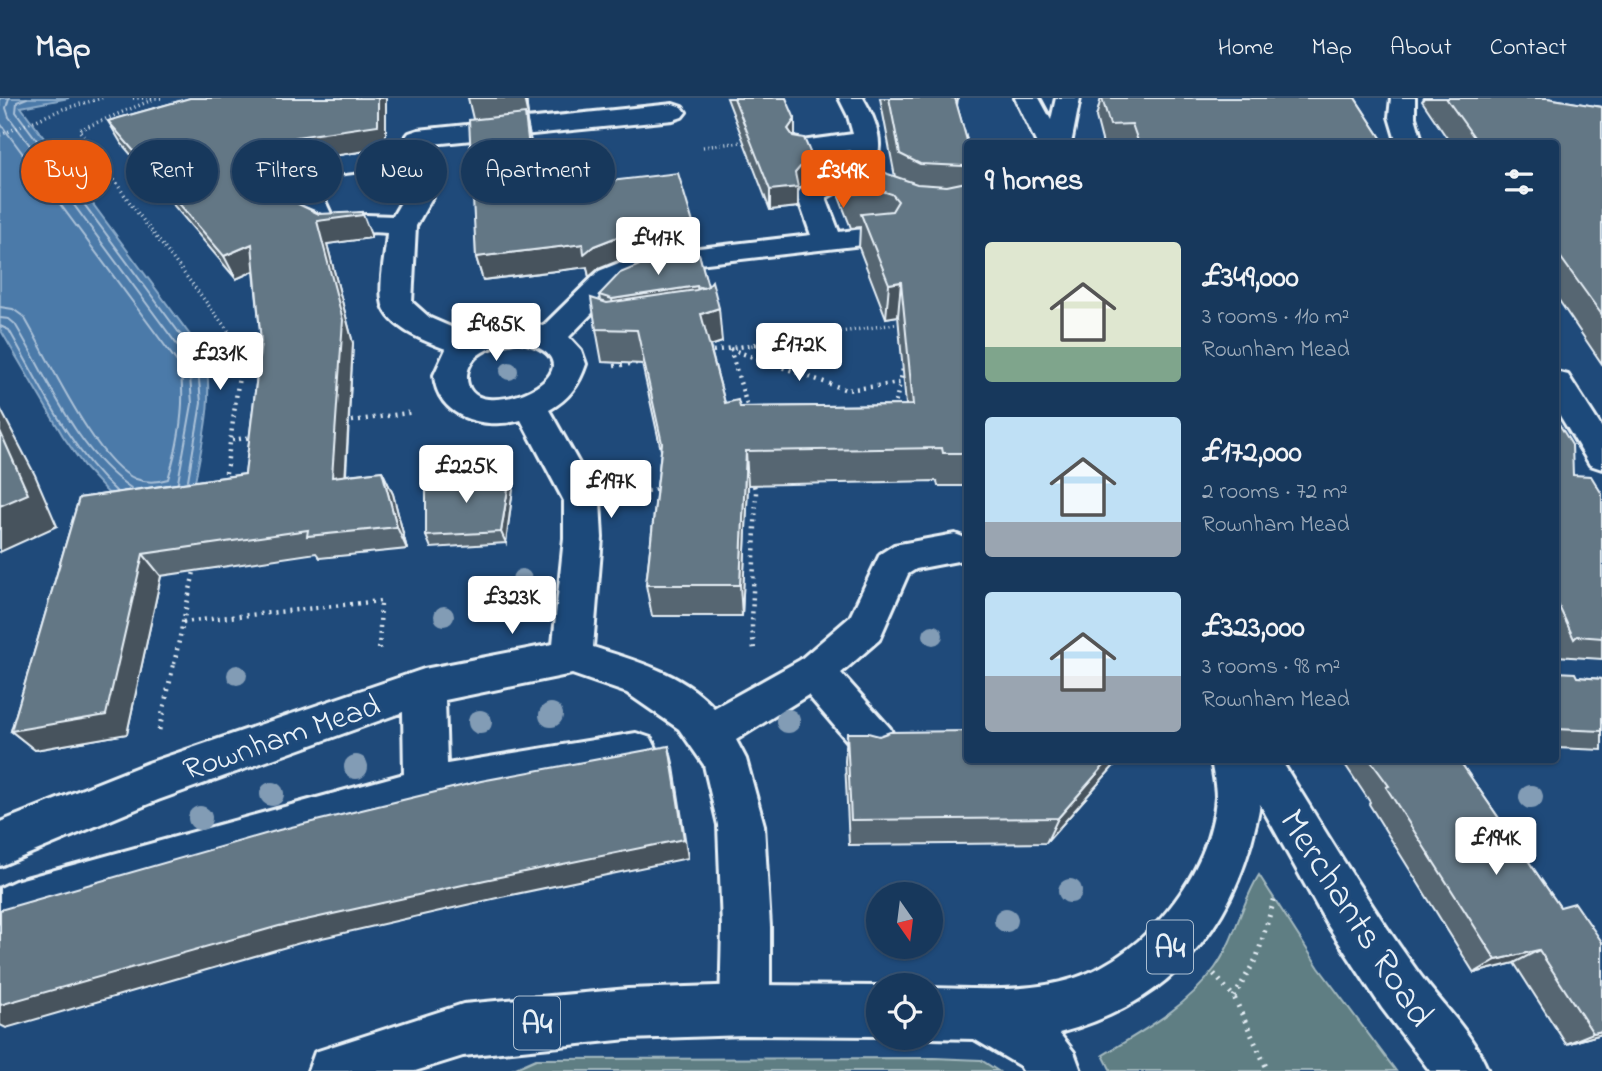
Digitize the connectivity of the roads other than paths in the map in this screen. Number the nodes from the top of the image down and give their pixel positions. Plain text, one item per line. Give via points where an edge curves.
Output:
1 (851, 98) edge
2 (1027, 98) edge
3 (1068, 98) edge
4 (1403, 98) edge
5 (673, 112) dead end
6 (867, 140) junction
7 (1049, 140) edge
8 (1059, 140) edge
9 (1409, 140) edge
10 (447, 143) edge
11 (803, 148) edge
12 (356, 160) edge
13 (415, 203) edge
14 (402, 226) junction
15 (879, 236) edge
16 (828, 242) junction
17 (550, 338) junction
18 (469, 346) junction
19 (1559, 390) edge
20 (531, 407) junction
21 (1594, 473) edge
22 (955, 549) dead end
23 (572, 657) junction
24 (796, 681) junction
25 (424, 687) junction
26 (709, 734) junction
27 (875, 742) edge
28 (636, 752) edge
29 (1233, 763) edge
30 (1260, 763) edge
31 (426, 788) junction
32 (0, 844) edge
33 (15, 905) edge
34 (745, 1010) junction
35 (866, 1012) edge
36 (943, 1013) edge
37 (981, 1014) junction
38 (463, 1030) junction
39 (334, 1071) edge
40 (430, 1071) edge
41 (1055, 1071) edge
42 (1462, 1071) edge

1 - 6 street via 865,123
2 - 7 street
3 - 8 street
4 - 9 street via 1402,117
5 - 10 street
6 - 11 street
6 - 16 street via 859,180 811,195
12 - 14 street via 299,174 318,220 336,226
13 - 14 street
14 - 18 street via 397,302 402,312 421,328
15 - 16 street
16 - 17 street via 649,261 610,277 587,316
17 - 18 street via 519,331
17 - 20 street via 563,347 570,361 568,373 560,388
18 - 20 street via 450,367 453,395 483,411
19 - 21 street
20 - 23 street via 582,501
22 - 24 street via 907,555 893,565 865,628
23 - 25 street, Rownham Mead
23 - 26 street, Rownham Mead via 641,680 694,716
24 - 26 street
24 - 27 street
25 - 31 street
25 - 32 street, Rownham Mead via 148,783
26 - 34 street, Rownham Mead via 724,759 741,825
28 - 31 street
29 - 37 street, A4 via 1238,796 1228,852 1209,895 1160,957 1119,985 1073,1005
30 - 42 street, Merchants Road via 1321,872 1400,990
31 - 33 street
34 - 35 street, A4
34 - 38 street, A4 via 628,1014
36 - 37 street, A4
37 - 41 street via 1038,1048
38 - 39 street, A4
38 - 40 street

